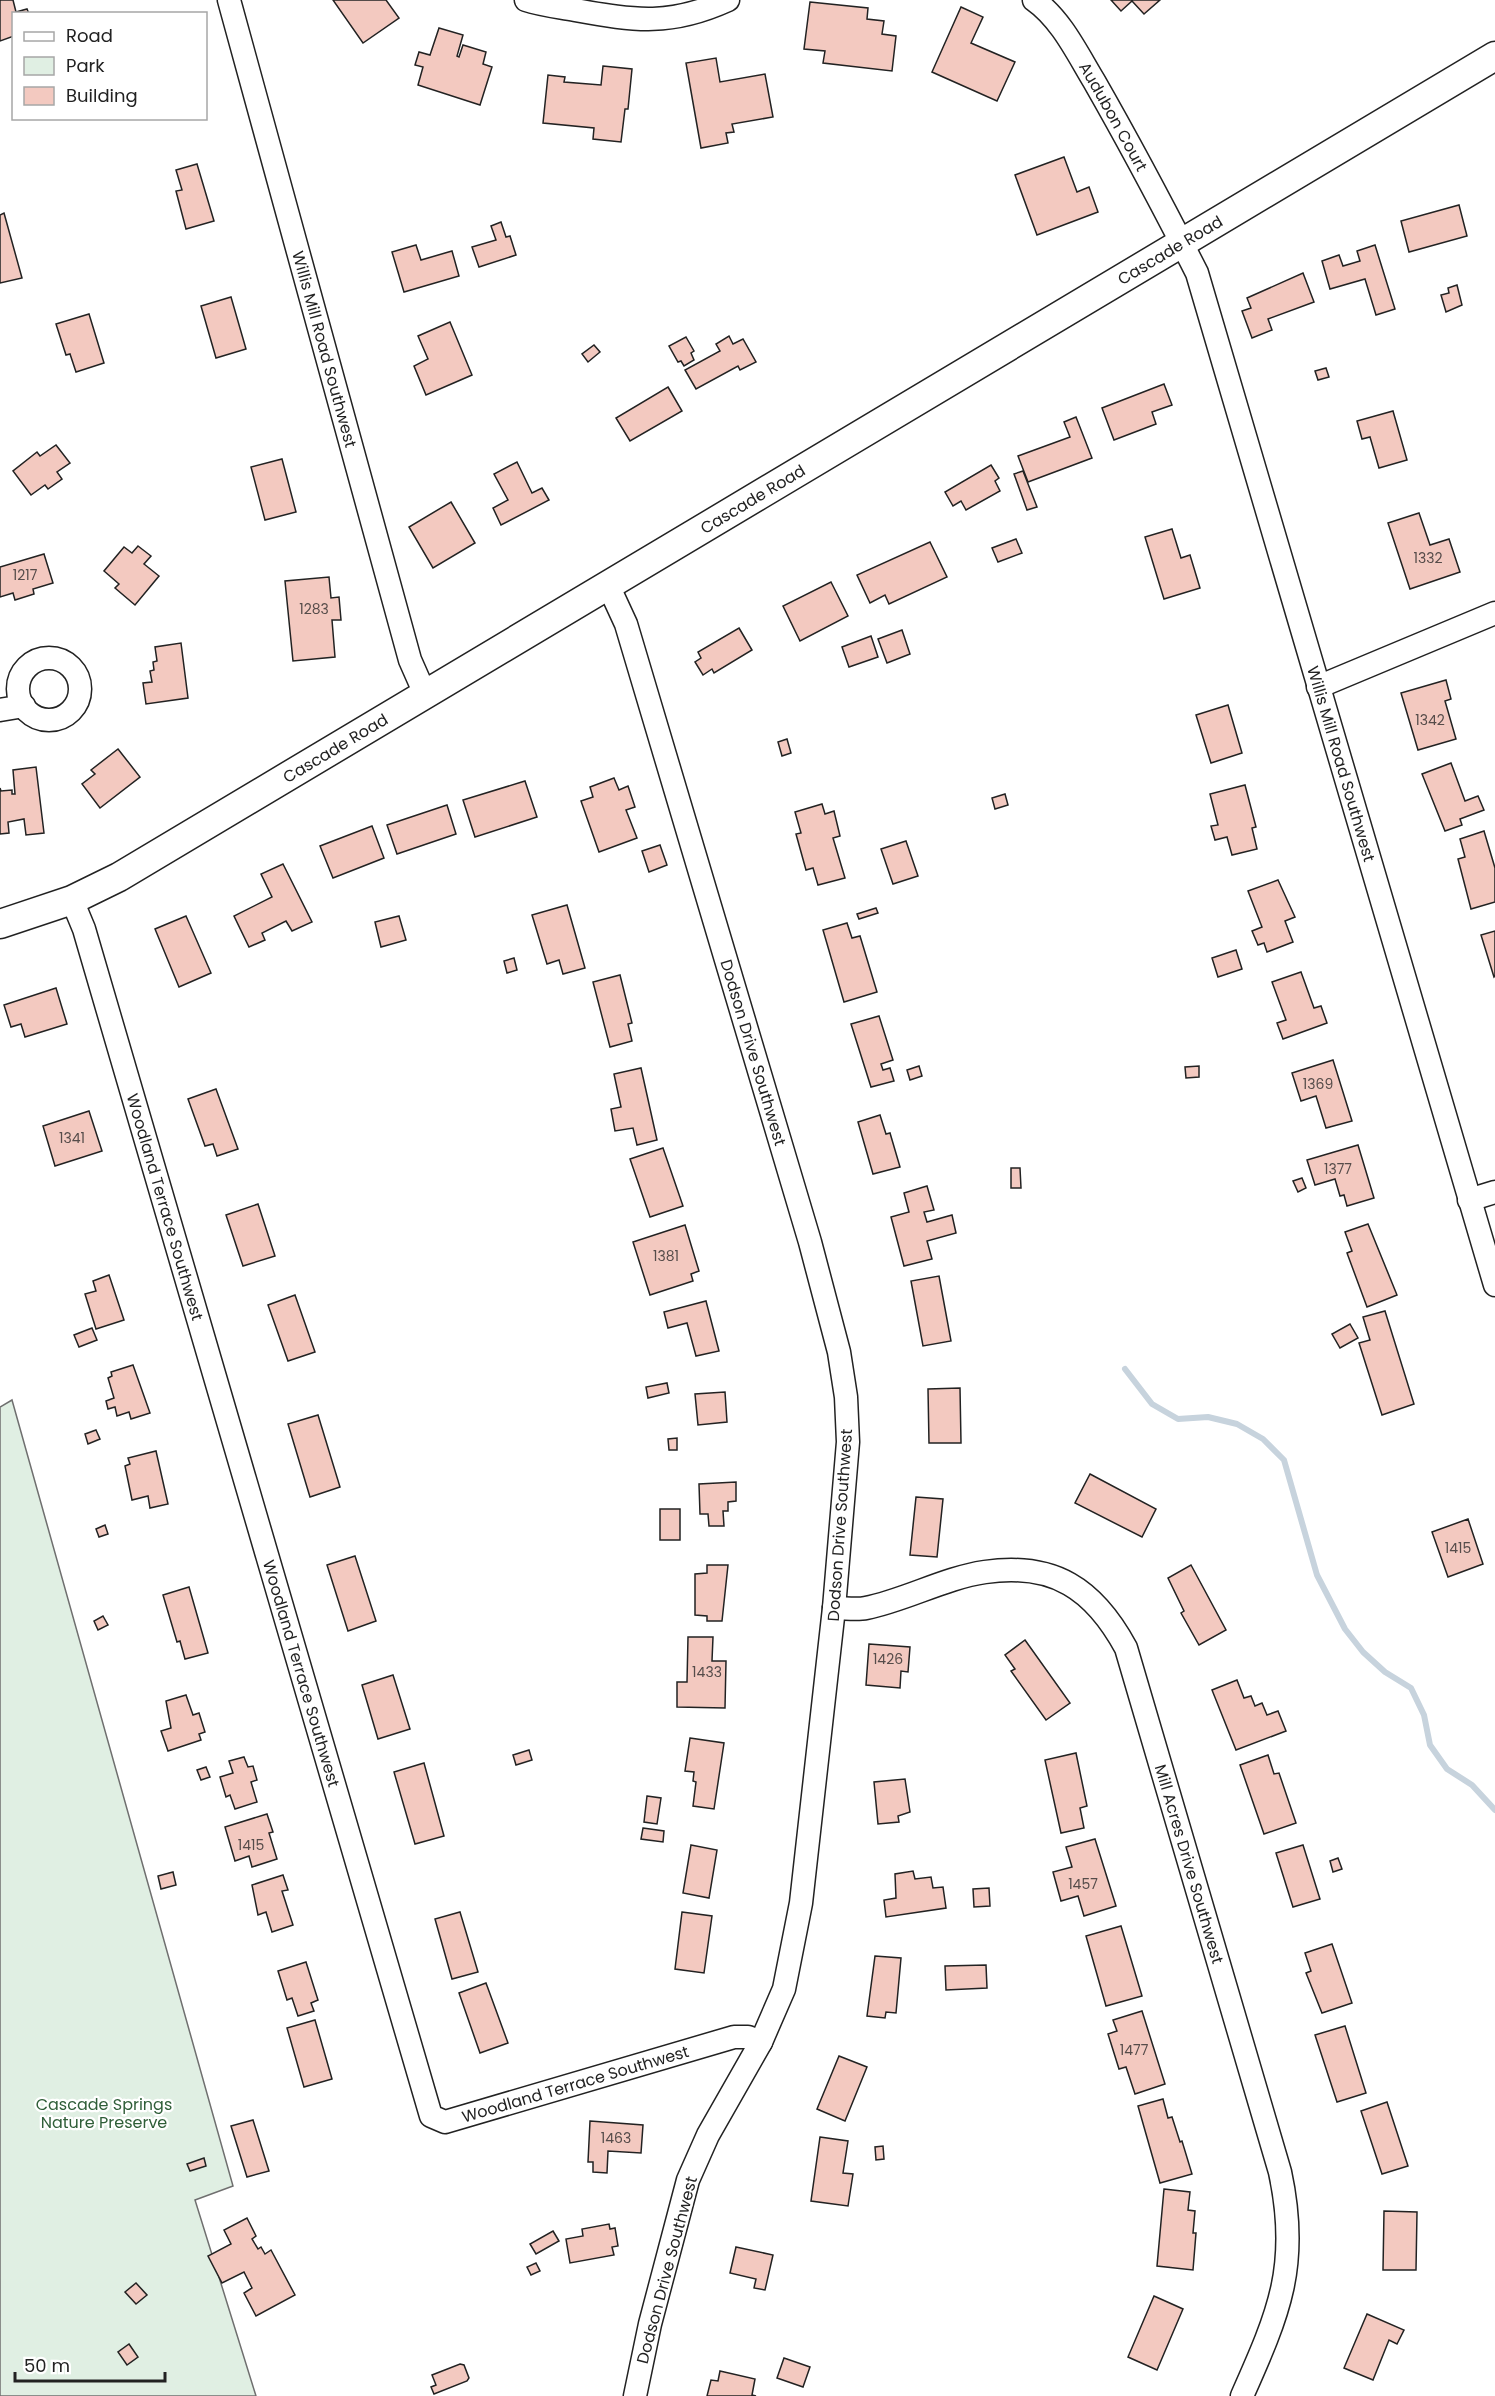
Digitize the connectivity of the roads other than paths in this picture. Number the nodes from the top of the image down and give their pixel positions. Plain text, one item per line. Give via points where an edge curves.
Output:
1 (229, 0) edge
2 (526, 0) edge
3 (728, 0) edge
4 (1034, 0) edge
5 (1495, 56) edge
6 (1182, 243) junction
7 (608, 585) junction
8 (1495, 613) edge
9 (1318, 687) junction
10 (426, 694) junction
11 (24, 706) dead end
12 (0, 710) edge
13 (72, 900) junction
14 (0, 924) edge
15 (1495, 1192) edge
16 (1469, 1200) junction
17 (1495, 1285) edge
18 (834, 1608) junction
19 (761, 2042) junction
20 (635, 2396) edge
21 (1242, 2396) edge

1 - 10 street, Willis Mill Road Southwest via 410,660
2 - 3 street via 636,20 699,13
4 - 6 street, Audubon Court via 1045,8 1071,43
5 - 6 main road, Cascade Road
6 - 7 main road, Cascade Road
6 - 9 street, Willis Mill Road Southwest via 1197,273
7 - 10 main road, Cascade Road
7 - 18 street, Dodson Drive Southwest via 626,624 810,1242 839,1352 848,1442
8 - 9 street
9 - 16 street, Willis Mill Road Southwest
10 - 13 main road, Cascade Road via 119,877
11 - 12 street
13 - 14 main road, Cascade Road
13 - 19 street, Woodland Terrace Southwest via 84,929 431,2116 445,2122 734,2037
15 - 16 street
16 - 17 street, Willis Mill Road Southwest
18 - 19 street, Dodson Drive Southwest via 801,1903 784,1989
18 - 21 street, Mill Acres Drive Southwest via 864,1609 984,1572 1030,1570 1060,1579 1089,1596 1110,1618 1126,1648 1281,2172 1288,2207 1289,2253 1282,2298
19 - 20 street, Dodson Drive Southwest via 708,2135 688,2180

